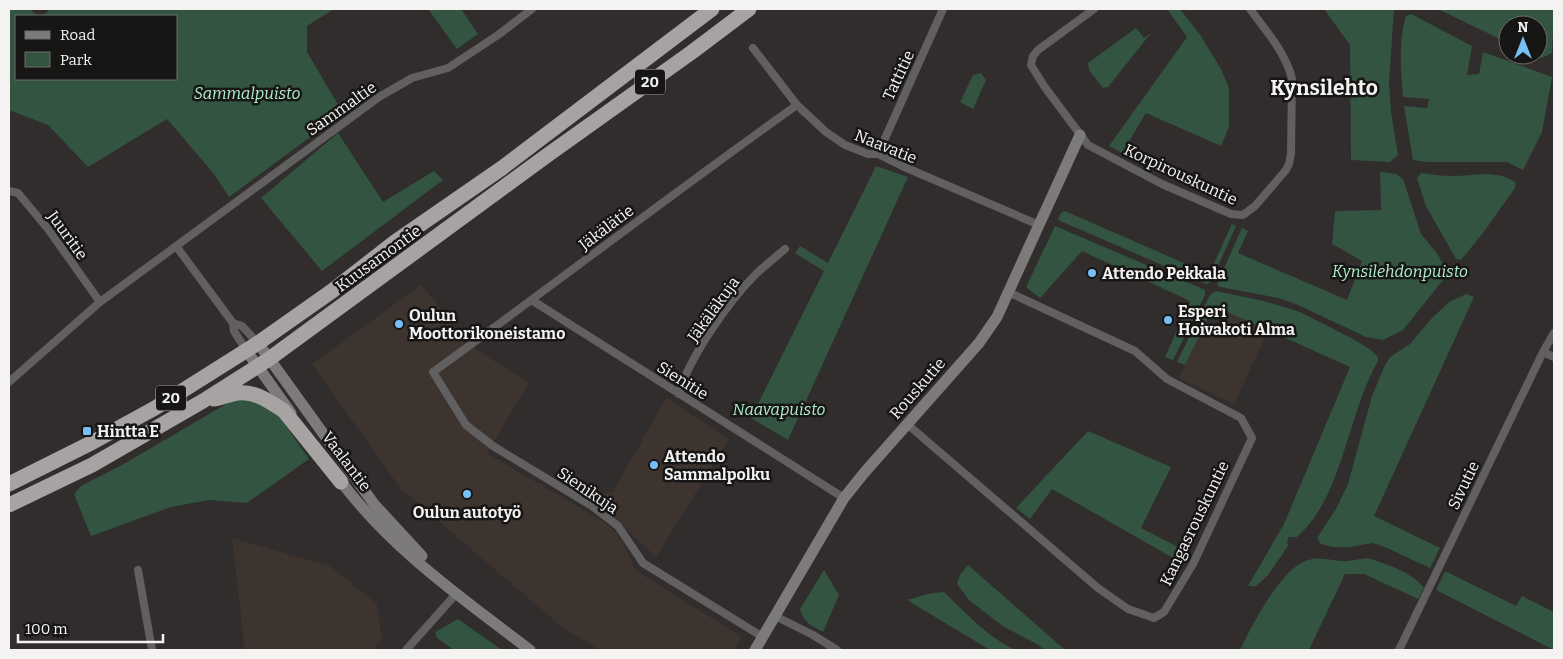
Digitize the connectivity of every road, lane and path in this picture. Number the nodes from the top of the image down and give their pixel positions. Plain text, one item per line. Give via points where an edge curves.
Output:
1 (532, 9) edge
2 (712, 9) edge
3 (748, 9) edge
4 (943, 9) edge
5 (1094, 9) edge
6 (1250, 9) edge
7 (753, 48) dead end
8 (797, 105) junction
9 (1080, 135) junction
10 (878, 154) junction
11 (9, 191) edge
12 (1039, 225) junction
13 (176, 246) junction
14 (784, 249) dead end
15 (1008, 292) junction
16 (532, 300) junction
17 (100, 302) junction
18 (233, 323) junction
19 (1554, 333) edge
20 (252, 347) junction
21 (1543, 352) junction
22 (1554, 357) edge
23 (263, 363) junction
24 (433, 372) joint
25 (9, 382) edge
26 (679, 394) junction
27 (203, 401) junction
28 (907, 424) junction
29 (341, 482) junction
30 (9, 484) edge
31 (844, 498) junction
32 (9, 505) edge
33 (138, 570) dead end
34 (437, 578) junction
35 (456, 594) junction
36 (775, 616) junction
37 (763, 637) junction
38 (152, 650) edge
39 (406, 650) edge
40 (530, 650) edge
41 (755, 650) edge
42 (836, 650) edge
43 (1399, 650) edge

1 - 13 street, Sammaltie via 448,68 412,78 379,97
2 - 20 highway, Kuusamontie / 20 via 502,168
3 - 23 highway, Kuusamontie / 20
4 - 10 street, Tattitie
5 - 9 street, Korpirouskuntie via 1038,50 1031,65
6 - 9 street, Korpirouskuntie via 1290,69 1291,154 1286,170 1243,215 1231,214 1162,184 1088,145
7 - 8 street, Naavatie
8 - 10 street, Naavatie via 845,145 868,154
8 - 16 street, Jäkälätie
9 - 12 street, Rouskutie
10 - 12 street, Naavatie
11 - 17 street, Juuritie via 18,193 48,229
12 - 15 street, Rouskutie
13 - 17 street, Sammaltie
13 - 18 street
14 - 26 street, Jäkäläkuja via 730,304 702,344
15 - 28 street, Rouskutie via 997,317 979,342
15 - 28 street, Kangasrouskuntie via 1135,352 1167,379 1242,418 1252,438 1193,564 1164,612 1154,618 1128,609 1098,588
16 - 24 street, Jäkälätie
16 - 26 street, Sienitie
17 - 25 street, Sammaltie
18 - 20 street via 234,331
18 - 20 street via 242,326
19 - 21 street, Sivutie
20 - 23 street, Vaalantie
20 - 30 highway, Kuusamontie / 20 via 155,408
21 - 22 street
21 - 43 street, Sivutie
23 - 27 highway, Kuusamontie / 20
23 - 29 street, Vaalantie
23 - 34 street, Vaalantie
24 - 37 street, Sienikuja via 466,425 493,446 592,506 618,526 643,563
26 - 31 street, Sienitie
27 - 29 highway via 234,393 260,396 284,411
27 - 32 highway, Kuusamontie / 20 via 92,465
28 - 31 street, Rouskutie
29 - 34 street, Vaalantie via 370,517
31 - 36 street, Rouskutie
33 - 38 street
34 - 35 street, Vaalantie
35 - 39 street
35 - 40 street, Vaalantie
36 - 37 street, Rouskutie
36 - 42 street
37 - 41 street, Rouskutie

